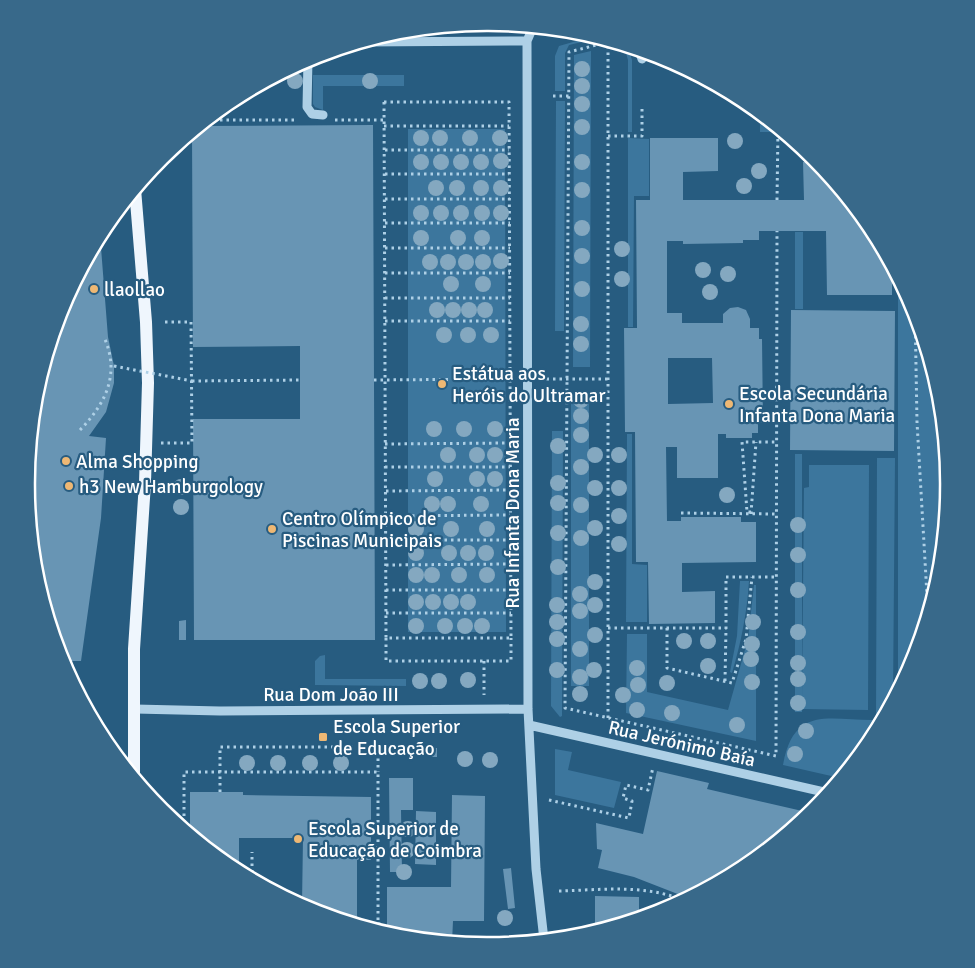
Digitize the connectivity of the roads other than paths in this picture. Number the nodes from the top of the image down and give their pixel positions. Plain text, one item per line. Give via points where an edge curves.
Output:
1 (530, 33) edge
2 (527, 41) junction
3 (391, 42) edge
4 (308, 69) edge
5 (322, 115) dead end
6 (136, 199) edge
7 (135, 709) junction
8 (528, 709) junction
9 (529, 725) junction
10 (134, 767) edge
11 (820, 791) edge
12 (543, 933) edge

1 - 2 street, Rua Infanta Dona Maria
2 - 3 street
2 - 8 street, Rua Infanta Dona Maria
4 - 5 street via 307,107 312,114
6 - 7 main road via 146,322 146,443 134,649
7 - 8 street, Rua Dom João III
7 - 10 main road
8 - 9 street, Rua Infanta Dona Maria
9 - 11 street, Rua Jerónimo Baía
9 - 12 street, Rua Infanta Dona Maria via 536,870

